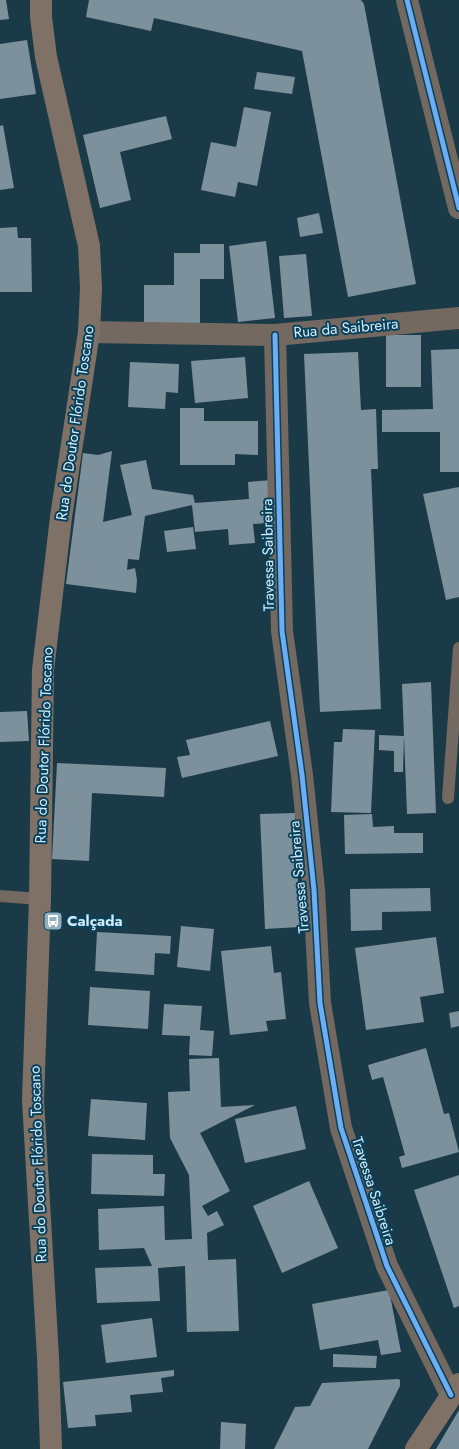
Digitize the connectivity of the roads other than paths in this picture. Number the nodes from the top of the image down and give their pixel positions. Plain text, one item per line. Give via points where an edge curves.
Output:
1 (41, 0) edge
2 (407, 0) edge
3 (459, 208) edge
4 (459, 318) edge
5 (89, 332) junction
6 (275, 335) junction
7 (459, 648) edge
8 (448, 798) dead end
9 (0, 896) edge
10 (40, 899) junction
11 (455, 1390) edge
12 (52, 1449) edge
13 (416, 1449) edge

1 - 5 main road, Rua do Doutor Flórido Toscano via 46,56 89,246
2 - 3 street
4 - 6 street, Rua da Saibreira
5 - 6 street, Rua da Saibreira
5 - 10 main road, Rua do Doutor Flórido Toscano via 43,670
6 - 11 street, Travessa Saibreira via 282,631 302,775 313,882 320,1003 341,1128 387,1266
7 - 8 lane
9 - 10 lane
10 - 12 main road, Rua do Doutor Flórido Toscano via 32,1100
11 - 13 main road

